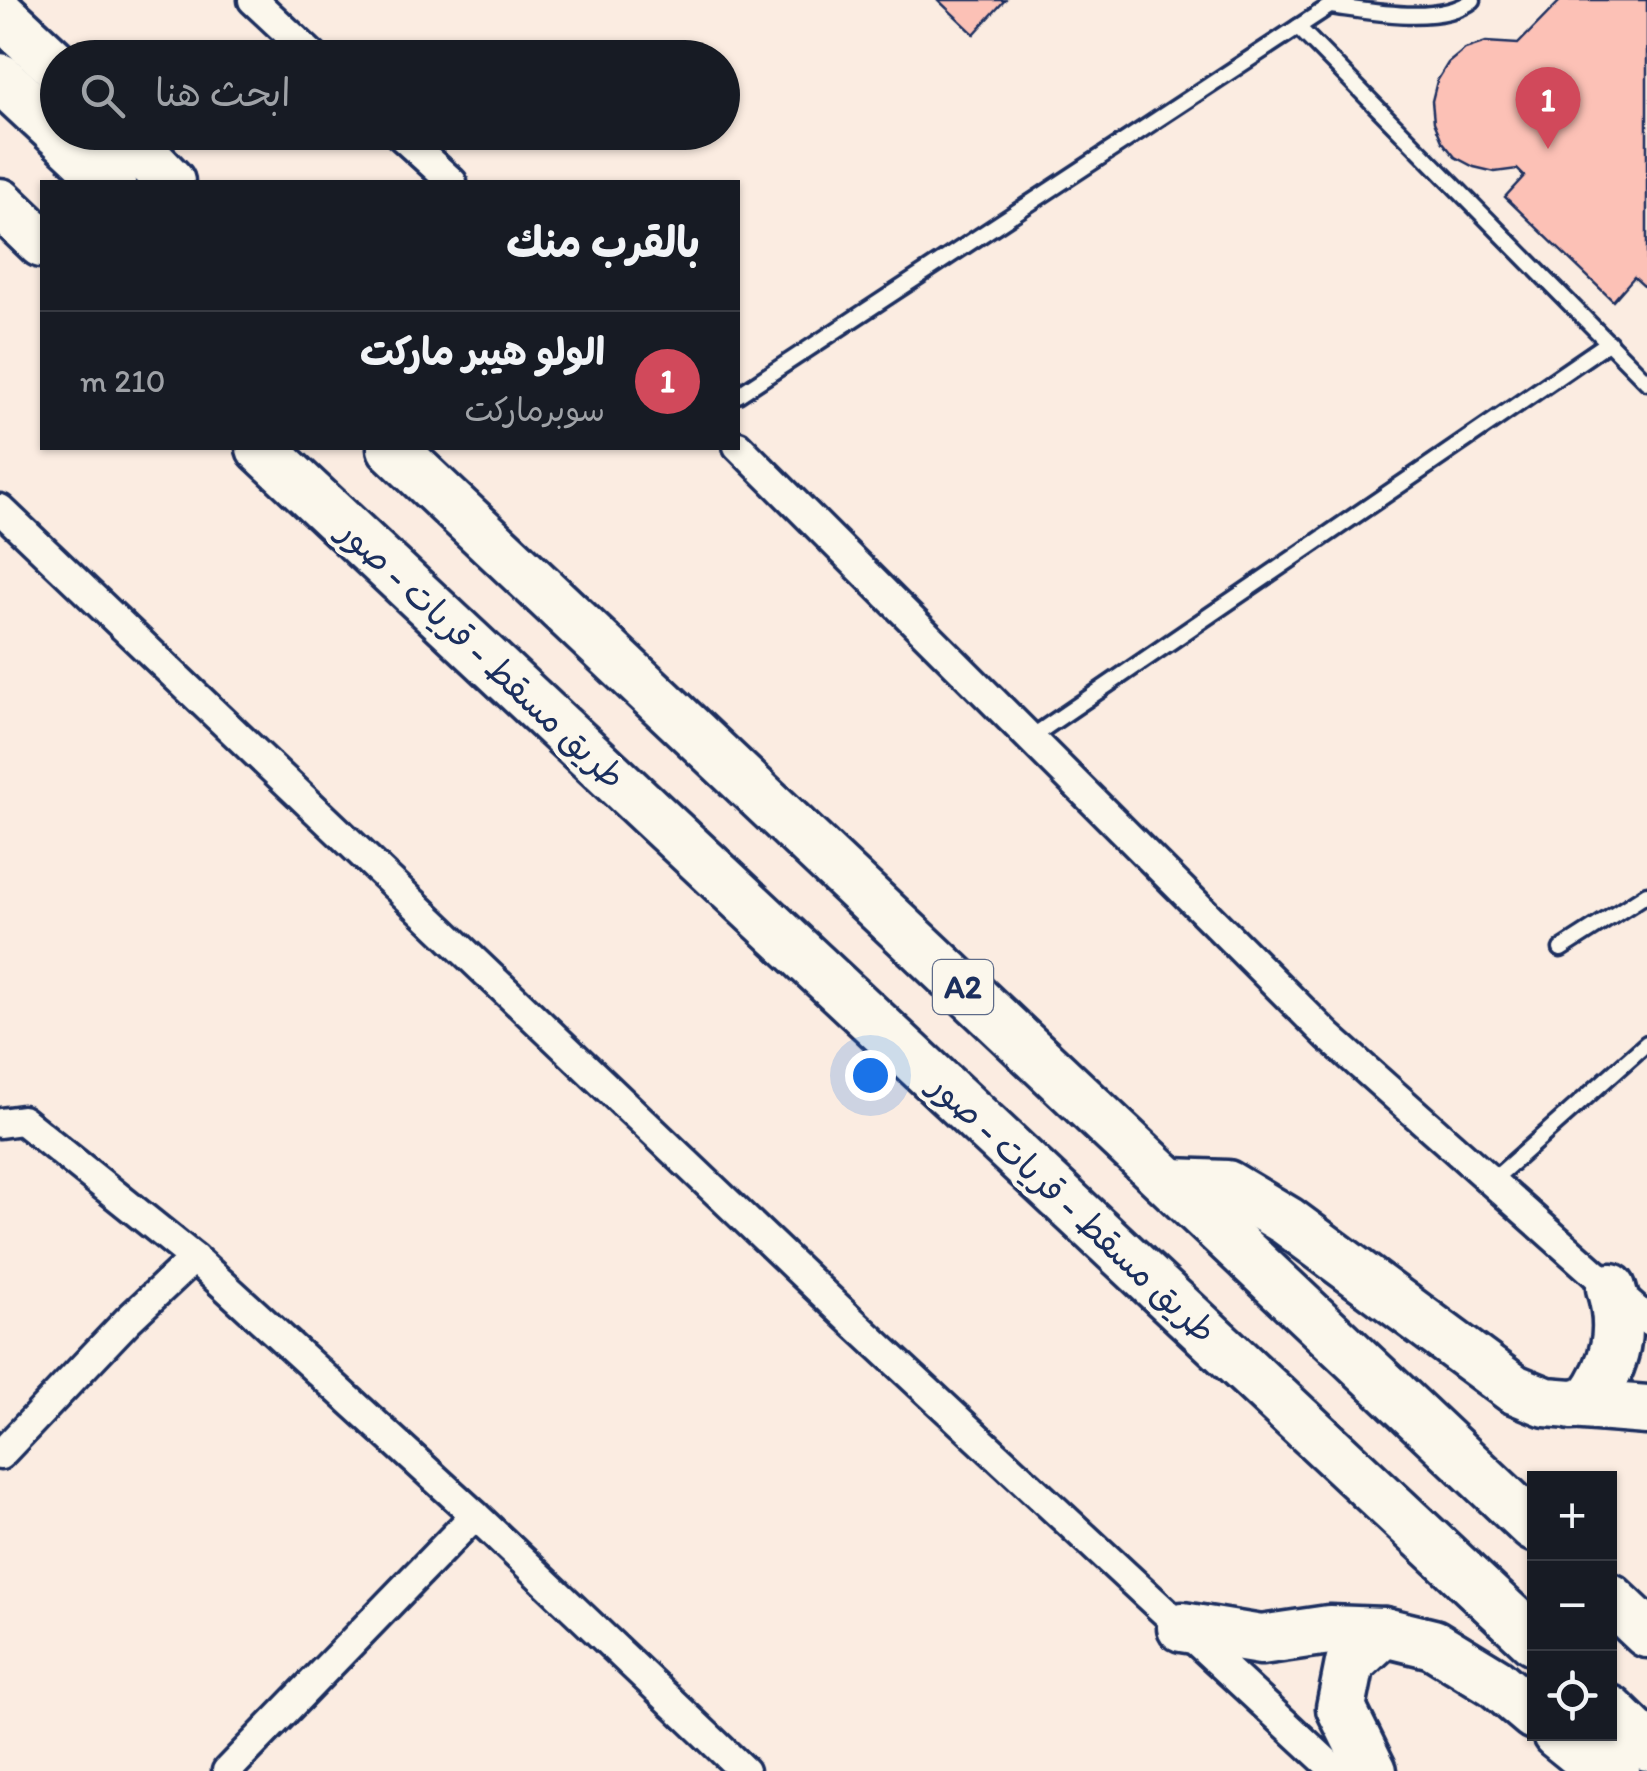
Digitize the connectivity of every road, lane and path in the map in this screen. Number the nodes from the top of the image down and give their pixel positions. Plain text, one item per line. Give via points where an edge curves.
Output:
1 (253, 0) edge
2 (1472, 0) edge
3 (1334, 3) edge
4 (0, 13) edge
5 (1298, 27) junction
6 (296, 40) edge
7 (40, 50) edge
8 (0, 78) edge
9 (40, 115) edge
10 (77, 150) edge
11 (139, 150) edge
12 (417, 150) edge
13 (109, 180) edge
14 (168, 180) edge
15 (450, 180) edge
16 (0, 203) edge
17 (40, 241) edge
18 (1609, 342) junction
19 (1647, 382) edge
20 (740, 394) edge
21 (740, 448) edge
22 (263, 450) edge
23 (394, 450) edge
24 (0, 509) edge
25 (1030, 738) junction
26 (1647, 894) edge
27 (1561, 949) dead end
28 (1647, 1043) edge
29 (0, 1123) edge
30 (1492, 1180) junction
31 (1171, 1183) junction
32 (194, 1258) junction
33 (1611, 1288) junction
34 (1647, 1320) edge
35 (1572, 1405) junction
36 (1647, 1410) edge
37 (0, 1455) edge
38 (475, 1515) junction
39 (1527, 1520) edge
40 (1617, 1605) edge
41 (1182, 1627) junction
42 (1384, 1632) junction
43 (1527, 1633) edge
44 (1647, 1633) edge
45 (1527, 1709) edge
46 (1617, 1717) edge
47 (1565, 1741) edge
48 (1647, 1746) edge
49 (227, 1771) edge
50 (743, 1771) edge
51 (1336, 1771) edge
52 (1372, 1771) edge
53 (1615, 1771) edge

1 - 6 street
2 - 3 lane via 1410,16
3 - 5 lane
4 - 7 highway
5 - 18 lane
5 - 20 lane
8 - 9 highway
10 - 13 highway
11 - 14 highway
12 - 15 street
16 - 17 highway
18 - 19 lane
18 - 25 lane
21 - 25 street
22 - 43 highway, طريق مسقط - قريات - صور / A2
23 - 31 highway, A2
24 - 41 street
25 - 30 street via 1328,1036
26 - 27 lane
28 - 30 lane
29 - 32 street via 22,1120
30 - 33 street
31 - 35 highway via 1227,1185 1287,1221 1514,1389
31 - 39 highway, A2
32 - 37 street
32 - 38 street
33 - 34 street
33 - 35 highway via 1619,1324 1613,1361 1591,1399
35 - 36 highway
38 - 49 street
38 - 50 street
40 - 44 highway
41 - 42 highway via 1261,1640 1330,1630
41 - 51 street
42 - 45 highway via 1433,1644
42 - 52 highway via 1350,1664 1341,1708
46 - 48 highway
47 - 53 highway

